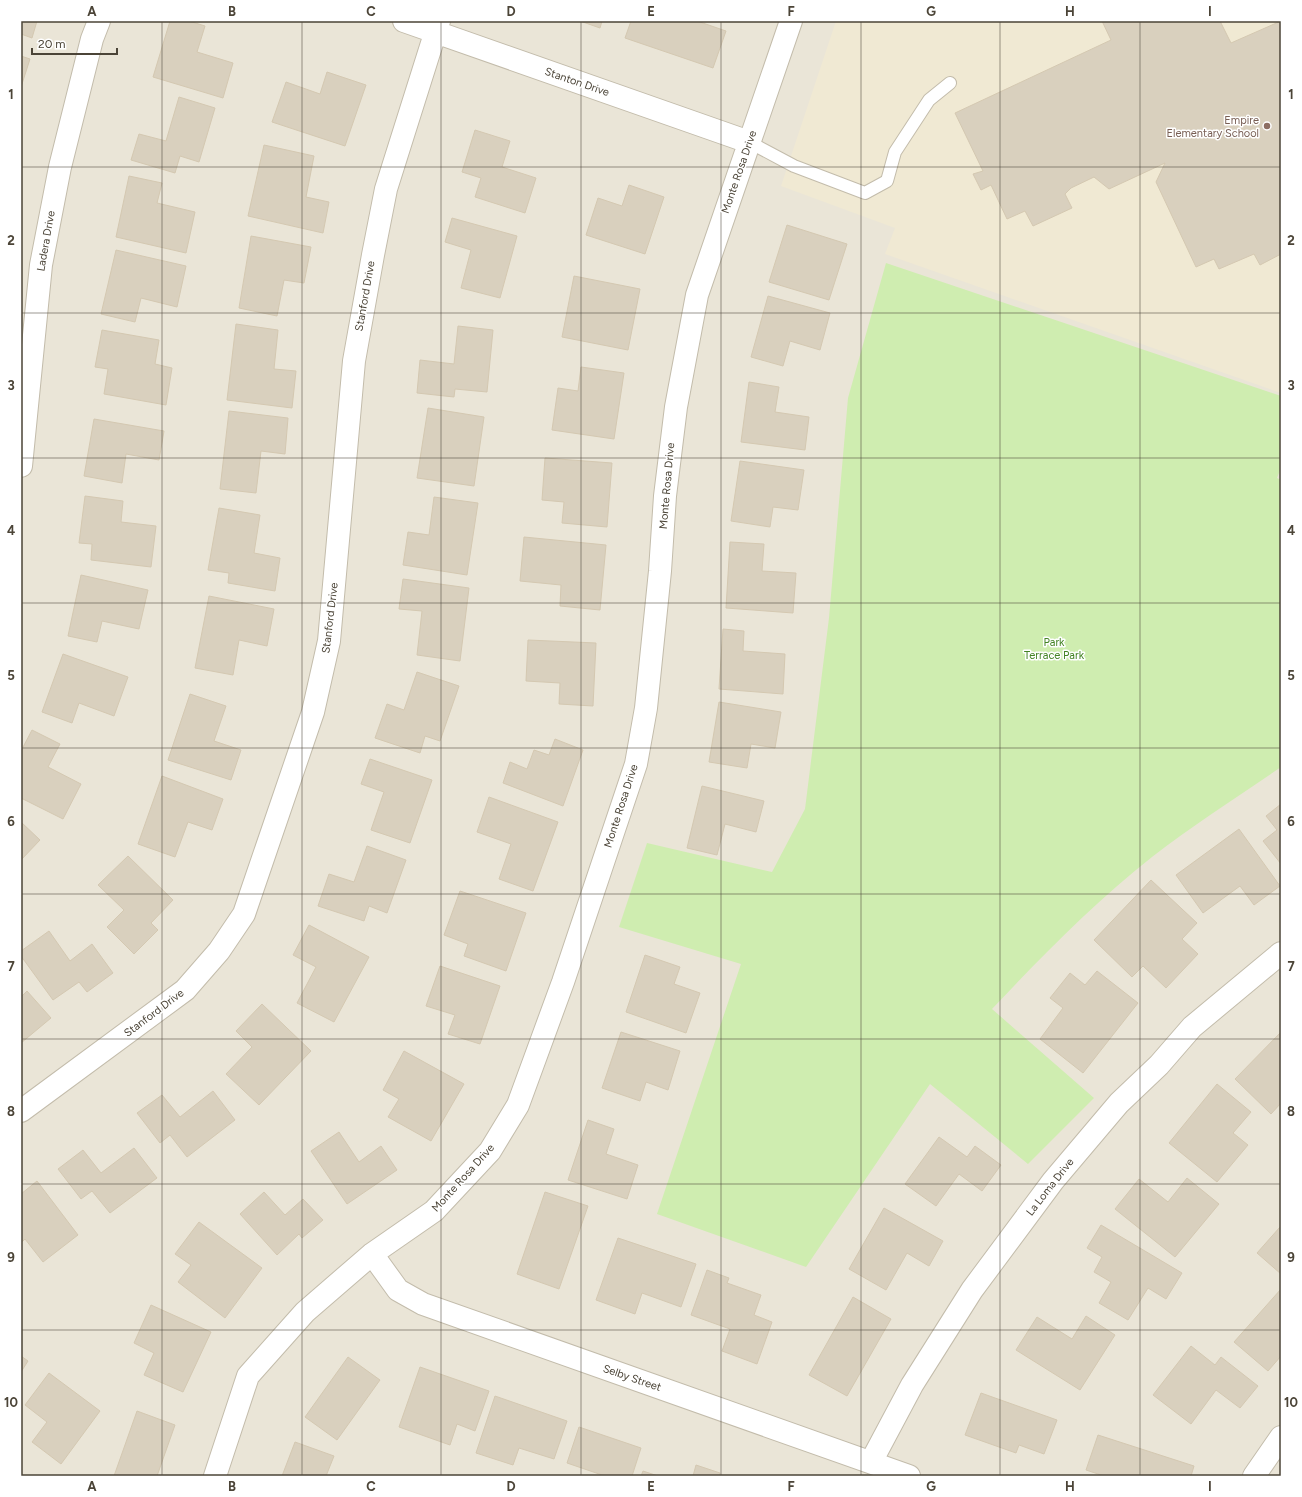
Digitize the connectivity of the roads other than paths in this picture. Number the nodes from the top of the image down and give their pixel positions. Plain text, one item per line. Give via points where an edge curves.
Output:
1 (99, 21) edge
2 (404, 21) edge
3 (791, 21) edge
4 (437, 26) edge
5 (950, 83) dead end
6 (749, 142) junction
7 (21, 466) edge
8 (1281, 953) edge
9 (21, 1111) edge
10 (372, 1254) junction
11 (1281, 1437) edge
12 (871, 1462) junction
13 (215, 1476) edge
14 (909, 1476) edge
15 (1254, 1476) edge

1 - 7 street, Ladera Drive via 92,39 60,167 42,265
2 - 4 street, Stanton Drive
3 - 6 street, Monte Rosa Drive
4 - 6 street, Stanton Drive
4 - 9 street, Stanford Drive via 386,189 355,353 327,648 313,712 244,914 219,951 185,990
5 - 6 lane via 929,100 896,152 887,181 865,193 794,166
6 - 10 street, Monte Rosa Drive via 697,295 676,407 665,496 647,701 636,764 563,982 518,1105 490,1151 434,1211
8 - 12 street, La Loma Drive via 1192,1027 1159,1065 1119,1103 1053,1181 972,1290 912,1385
10 - 12 street, Selby Street via 398,1290 423,1304
10 - 13 street, Monte Rosa Drive via 305,1312 248,1376
11 - 15 street
12 - 14 street, Selby Street

